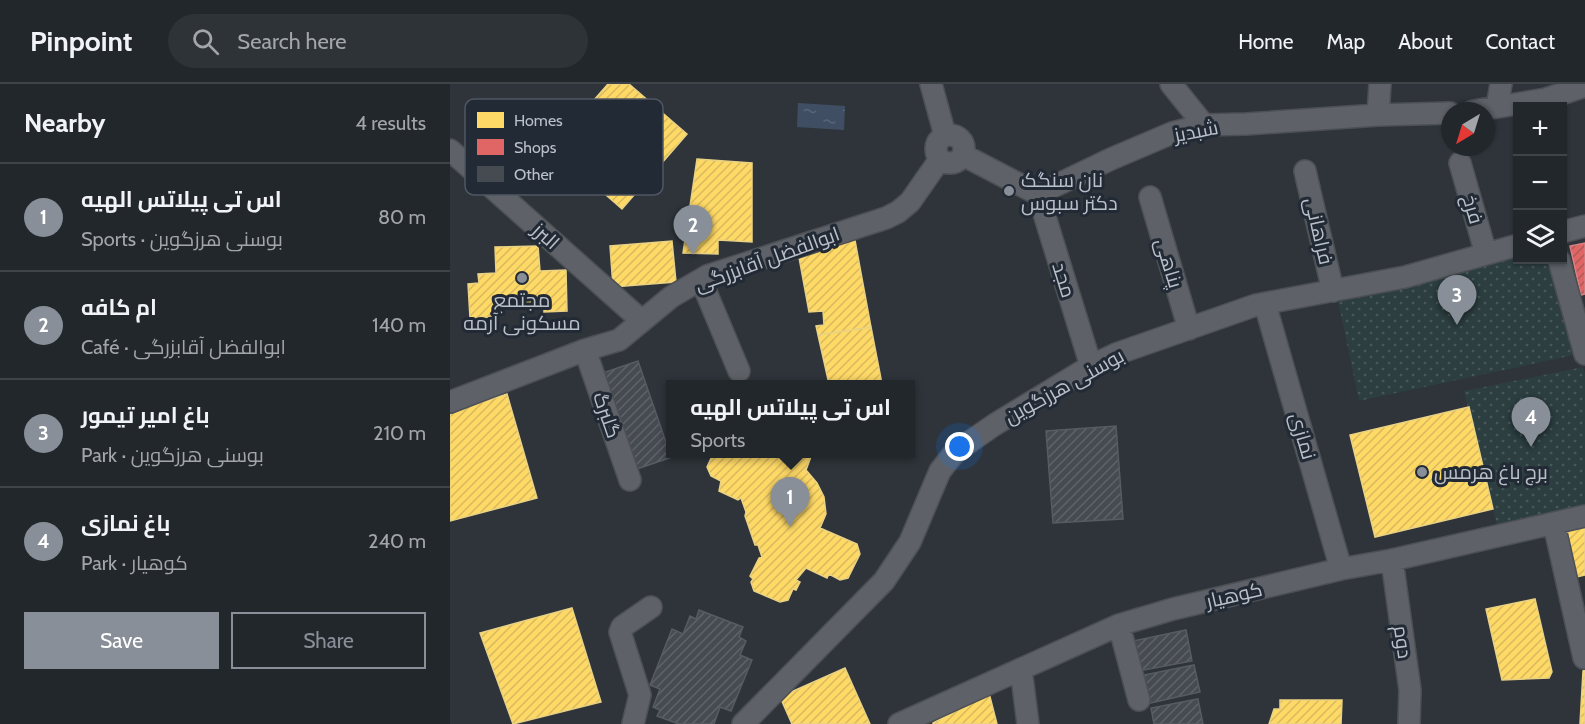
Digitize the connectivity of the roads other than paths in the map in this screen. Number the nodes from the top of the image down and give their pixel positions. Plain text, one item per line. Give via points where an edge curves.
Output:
1 (931, 84) edge
2 (1171, 84) edge
3 (1380, 84) edge
4 (1501, 84) edge
5 (1585, 86) edge
6 (1497, 107) joint
7 (1441, 113) edge
8 (1378, 115) junction
9 (1204, 125) junction
10 (945, 135) junction
11 (450, 150) edge
12 (963, 155) junction
13 (940, 159) junction
14 (465, 163) edge
15 (1461, 163) dead end
16 (1305, 171) dead end
17 (1038, 194) junction
18 (501, 195) edge
19 (1150, 197) dead end
20 (1585, 226) edge
21 (1567, 231) edge
22 (1513, 246) edge
23 (1486, 254) junction
24 (1560, 264) edge
25 (701, 280) junction
26 (1333, 291) junction
27 (1264, 304) junction
28 (642, 321) junction
29 (1189, 328) junction
30 (585, 350) junction
31 (1585, 354) edge
32 (1091, 366) junction
33 (739, 371) dead end
34 (450, 402) edge
35 (630, 480) dead end
36 (1585, 516) edge
37 (1554, 524) junction
38 (1392, 560) junction
39 (1341, 569) junction
40 (651, 607) dead end
41 (1119, 625) junction
42 (1584, 658) edge
43 (1021, 669) junction
44 (1139, 700) dead end
45 (633, 724) edge
46 (743, 724) edge
47 (899, 724) edge
48 (1028, 724) edge
49 (1409, 724) edge

1 - 10 street
2 - 9 street
3 - 8 street
4 - 6 street
5 - 6 street via 1546,99
7 - 8 street, شبدیز
8 - 9 street, شبدیز
9 - 17 street, شبدیز via 1172,133
10 - 12 street via 960,139
10 - 13 street via 936,143
11 - 14 street, البرز
12 - 13 street via 950,163
12 - 17 street
13 - 25 street, ابوالفضل آقابزرگی via 910,202 898,212
15 - 23 street, فرخ
16 - 26 street, فراهانی
17 - 32 street, مجد
18 - 28 street, البرز
19 - 29 street, پناهی
20 - 21 street
22 - 23 street, بوسنی هرزگوین
23 - 26 street, بوسنی هرزگوین via 1405,277
24 - 31 street
25 - 28 street, ابوالفضل آقابزرگی via 671,297
25 - 33 street
26 - 27 street, بوسنی هرزگوین
27 - 29 street, بوسنی هرزگوین
27 - 39 street, نمازی
28 - 30 street, ابوالفضل آقابزرگی via 619,340
29 - 32 street, بوسنی هرزگوین
30 - 34 street, ابوالفضل آقابزرگی
30 - 35 street, گلبرگ
32 - 46 street, بوسنی هرزگوین via 955,452 940,471 910,542 884,581
36 - 37 street, کوهیار
37 - 38 street, کوهیار
37 - 42 street
38 - 39 street, کوهیار
38 - 49 street, دوم via 1410,690
39 - 41 street, کوهیار
40 - 45 street via 620,632 640,695
41 - 43 street, کوهیار
41 - 44 street
43 - 47 street, کوهیار
43 - 48 street

